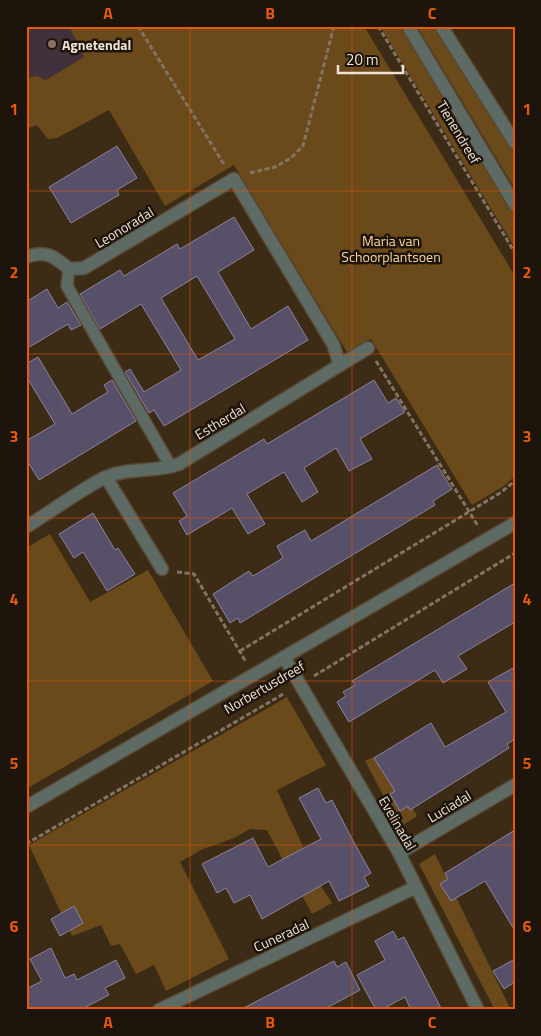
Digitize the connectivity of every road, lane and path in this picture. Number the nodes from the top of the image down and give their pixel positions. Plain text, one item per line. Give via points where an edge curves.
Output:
1 (138, 26) edge
2 (334, 26) edge
3 (378, 26) edge
4 (408, 26) edge
5 (441, 26) edge
6 (515, 143) edge
7 (234, 180) junction
8 (515, 205) edge
9 (515, 253) edge
10 (26, 257) edge
11 (69, 269) junction
12 (368, 348) joint
13 (340, 365) junction
14 (171, 467) junction
15 (106, 477) junction
16 (515, 481) edge
17 (469, 511) junction
18 (515, 523) edge
19 (26, 527) edge
20 (487, 539) junction
21 (515, 553) edge
22 (162, 569) joint
23 (240, 651) junction
24 (284, 657) junction
25 (254, 675) junction
26 (300, 684) junction
27 (515, 785) edge
28 (26, 806) edge
29 (26, 844) edge
30 (398, 853) junction
31 (416, 887) junction
32 (159, 1010) edge
33 (478, 1010) edge

1 - 7 path
2 - 7 path via 303,146 276,166 256,170
3 - 9 path, Tienendreef
4 - 8 street, Tienendreef
5 - 6 street
7 - 11 street, Leonoradal via 84,268
7 - 13 street via 333,344
10 - 11 street via 53,255
11 - 14 lane via 67,286
12 - 13 street, Estherdal
12 - 17 path
13 - 14 street, Estherdal
14 - 15 street, Estherdal
15 - 19 street, Estherdal
15 - 22 street
16 - 17 path
17 - 20 path
17 - 23 path
18 - 20 street, Norbertusdreef
20 - 24 street, Norbertusdreef
21 - 26 path, Norbertusdreef
22 - 23 path via 194,574
23 - 25 path
24 - 25 street, Norbertusdreef
24 - 26 street, Evelinadal
25 - 28 street, Norbertusdreef
26 - 29 path, Norbertusdreef
26 - 30 street, Evelinadal
27 - 30 street, Luciadal
30 - 31 street, Evelinadal
31 - 32 street, Cuneradal
31 - 33 street, Evelinadal

